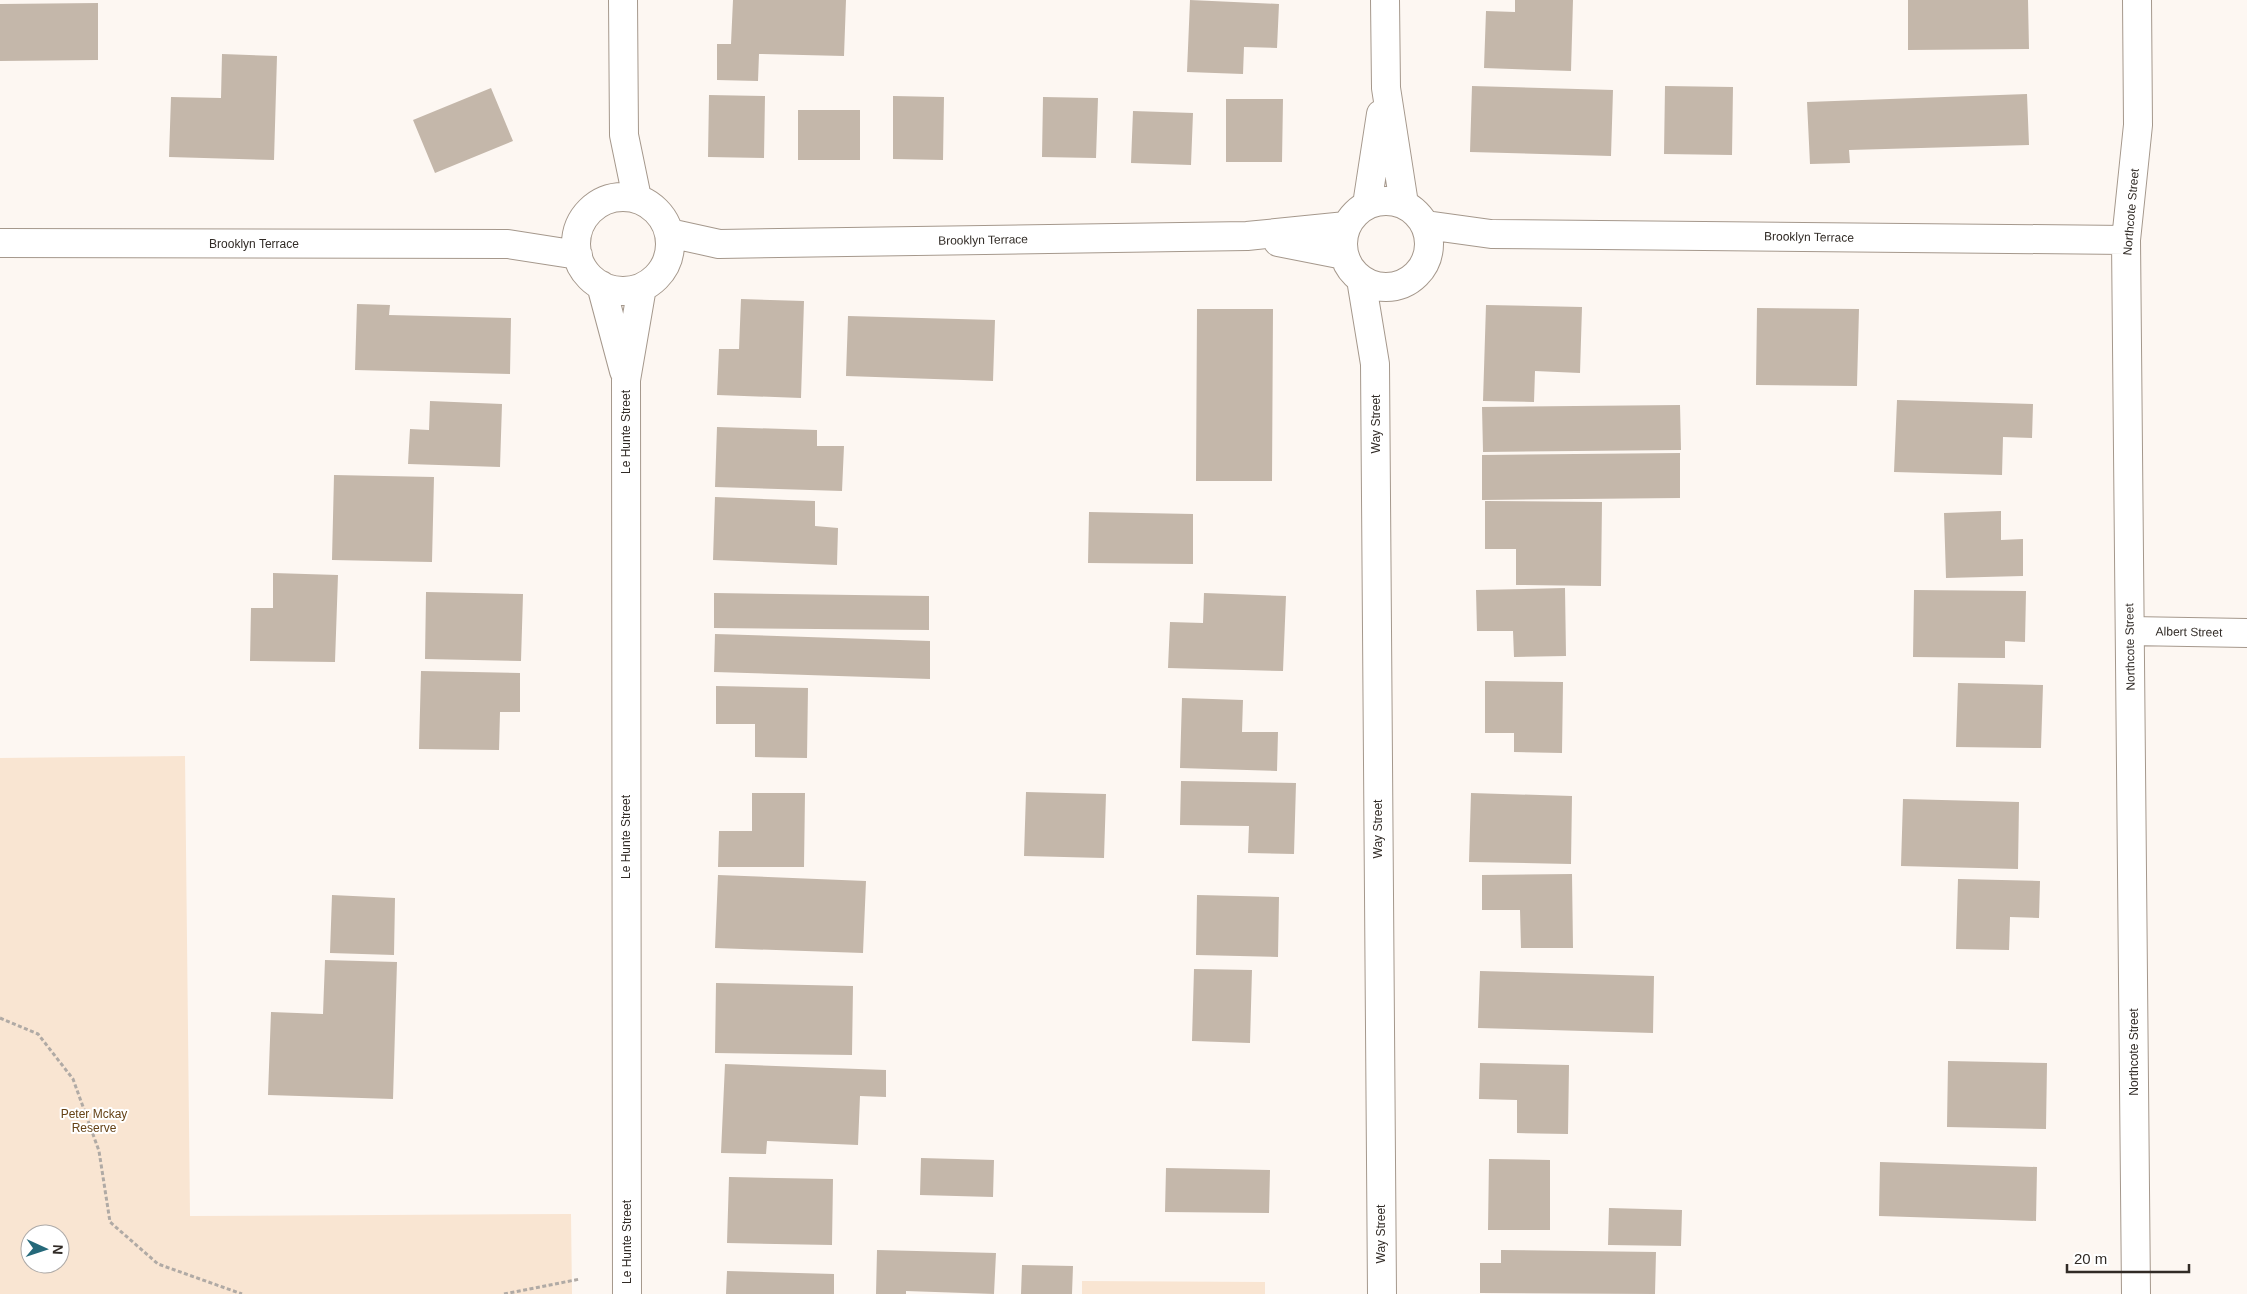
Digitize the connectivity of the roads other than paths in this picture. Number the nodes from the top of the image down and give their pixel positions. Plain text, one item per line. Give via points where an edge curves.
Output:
1 (623, 0) edge
2 (1385, 0) edge
3 (2137, 0) edge
4 (1386, 88) junction
5 (624, 198) junction
6 (1404, 204) junction
7 (1367, 205) junction
8 (1346, 226) junction
9 (579, 227) junction
10 (669, 233) junction
11 (1428, 235) junction
12 (1247, 236) junction
13 (2126, 240) junction
14 (0, 243) edge
15 (508, 244) junction
16 (719, 244) junction
17 (578, 255) junction
18 (1344, 255) junction
19 (667, 261) junction
20 (1361, 280) junction
21 (601, 285) junction
22 (642, 287) junction
23 (1390, 287) junction
24 (1375, 364) junction
25 (626, 380) junction
26 (2130, 631) junction
27 (2247, 632) edge
28 (626, 1294) edge
29 (1382, 1294) edge
30 (2136, 1294) edge

1 - 5 street
2 - 4 street
3 - 13 street, Northcote Street via 2138,125
4 - 6 street
4 - 7 street
5 - 9 street via 598,204
5 - 10 street via 648,203 665,221
6 - 7 street via 1382,201
6 - 11 street via 1417,213
7 - 8 street
8 - 12 street, Brooklyn Terrace
8 - 18 street
9 - 15 street, Brooklyn Terrace
9 - 17 street
10 - 16 street, Brooklyn Terrace
10 - 19 street
11 - 13 street, Brooklyn Terrace
11 - 23 street via 1426,260 1418,273 1407,282
12 - 16 street, Brooklyn Terrace
12 - 18 street, Brooklyn Terrace
13 - 26 street, Northcote Street
14 - 15 street, Brooklyn Terrace
15 - 17 street, Brooklyn Terrace
16 - 19 street, Brooklyn Terrace
17 - 21 street via 586,272
18 - 20 street via 1350,269
19 - 22 street via 656,277
20 - 23 street via 1375,286
20 - 24 street, Way Street
21 - 22 street via 628,291
21 - 25 street, Le Hunte Street
22 - 25 street, Le Hunte Street
23 - 24 street, Way Street
24 - 29 street, Way Street
25 - 28 street, Le Hunte Street
26 - 27 street, Albert Street
26 - 30 street, Northcote Street

